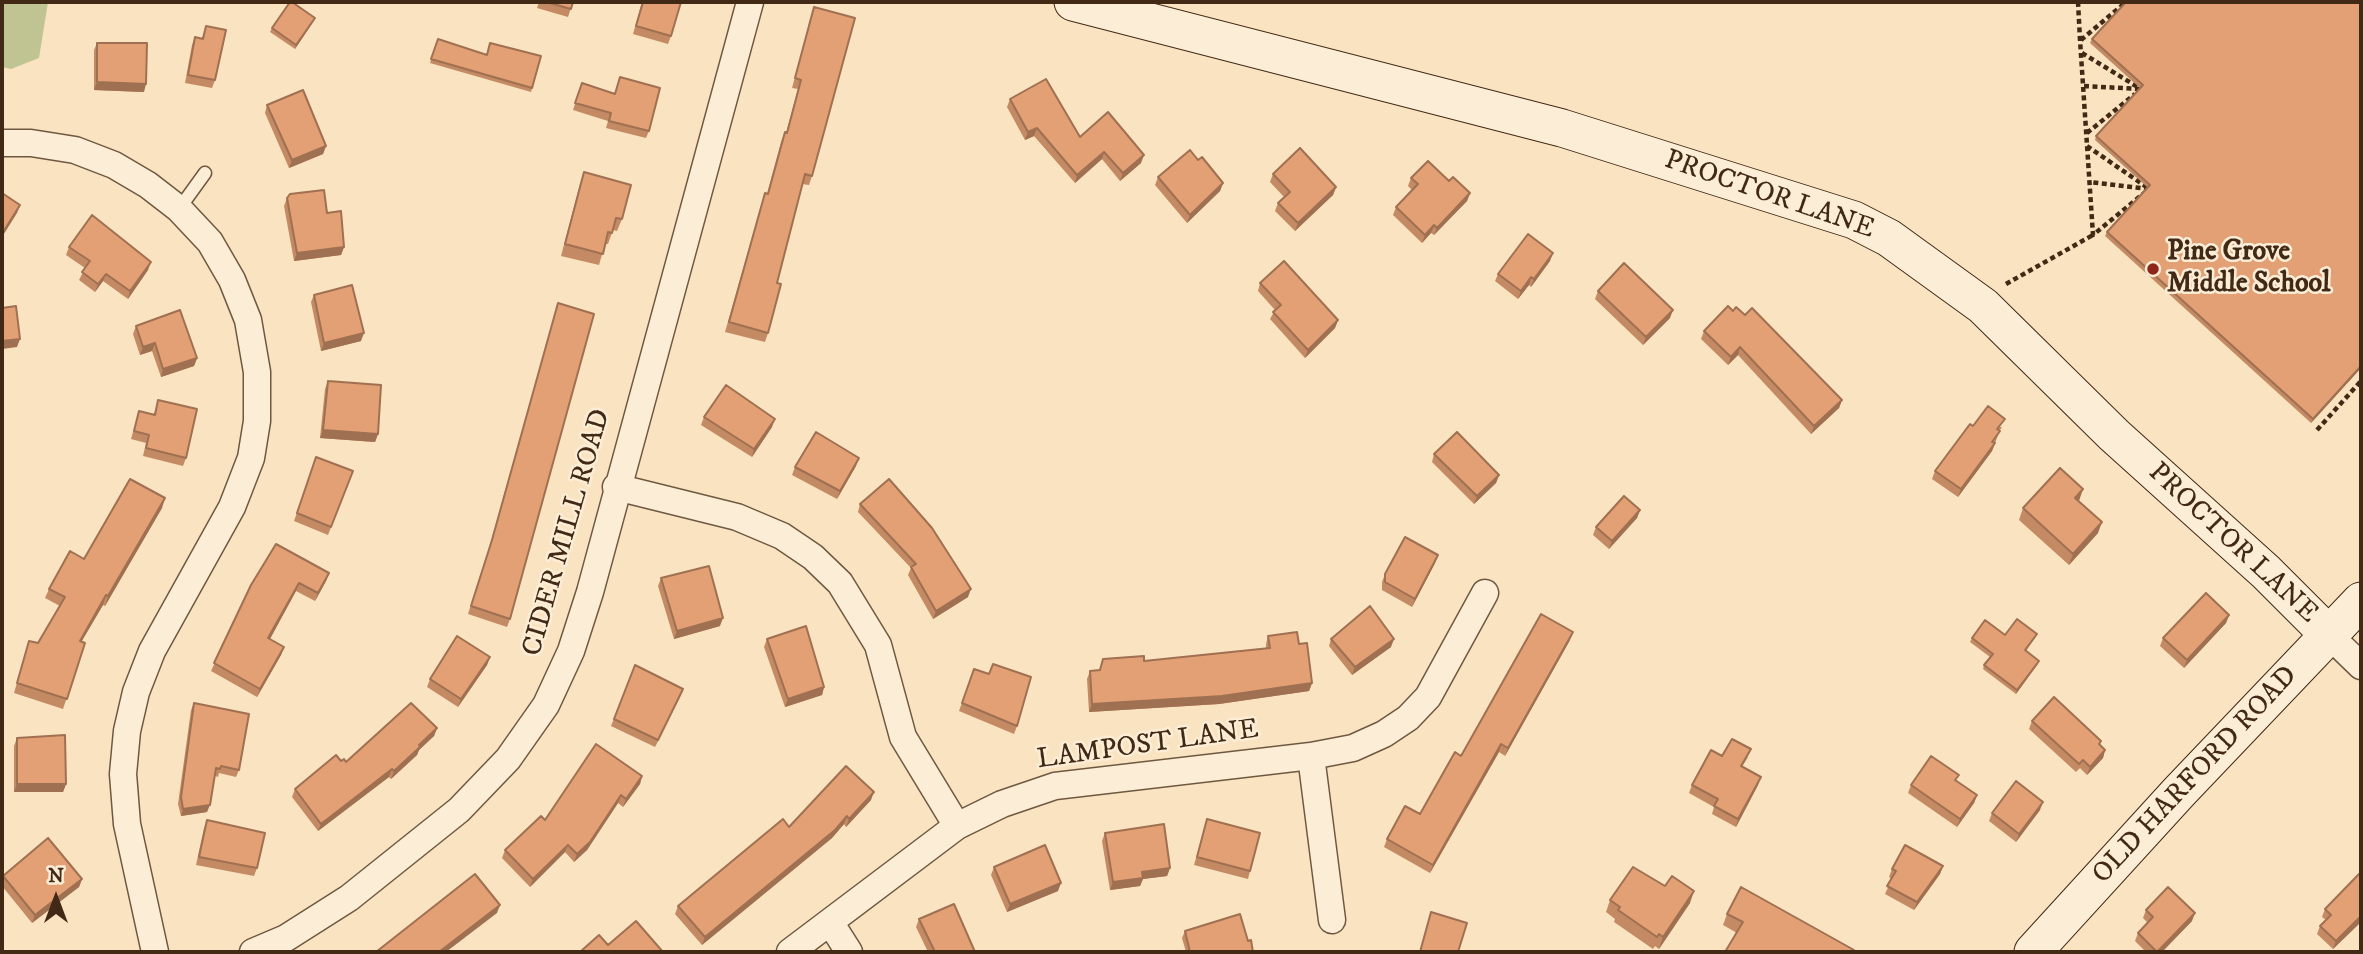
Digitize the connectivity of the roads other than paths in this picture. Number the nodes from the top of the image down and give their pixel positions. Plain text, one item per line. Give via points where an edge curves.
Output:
1 (750, 2) edge
2 (1073, 2) edge
3 (2, 143) edge
4 (205, 173) dead end
5 (179, 209) junction
6 (616, 486) junction
7 (1485, 593) dead end
8 (2361, 601) edge
9 (2329, 635) junction
10 (2361, 666) edge
11 (1311, 756) junction
12 (957, 826) junction
13 (1332, 920) dead end
14 (830, 922) junction
15 (155, 952) edge
16 (253, 952) edge
17 (790, 952) edge
18 (849, 952) edge
19 (2033, 952) edge

1 - 6 street, CIDER MILL ROAD
2 - 9 street, PROCTOR LANE via 1562,128 1854,220 1889,238 1983,306
3 - 5 street via 31,142 75,150 114,165
4 - 5 lane
5 - 15 street via 210,242 248,320 257,372 257,421 251,458 232,507 152,651 127,731 123,774 127,824
6 - 12 street via 737,517 782,536 840,583 878,645 895,713 914,758
6 - 16 street, CIDER MILL ROAD via 570,651 546,705 508,759 459,810 349,898 286,938
7 - 11 street, LAMPOST LANE via 1446,668 1408,718 1353,748
8 - 9 street, OLD HARFORD ROAD
9 - 10 street, PROCTOR LANE
9 - 19 street, OLD HARFORD ROAD
11 - 12 street, LAMPOST LANE via 1055,786
11 - 13 street
12 - 14 street, LAMPOST LANE
14 - 17 street, LAMPOST LANE
14 - 18 street

